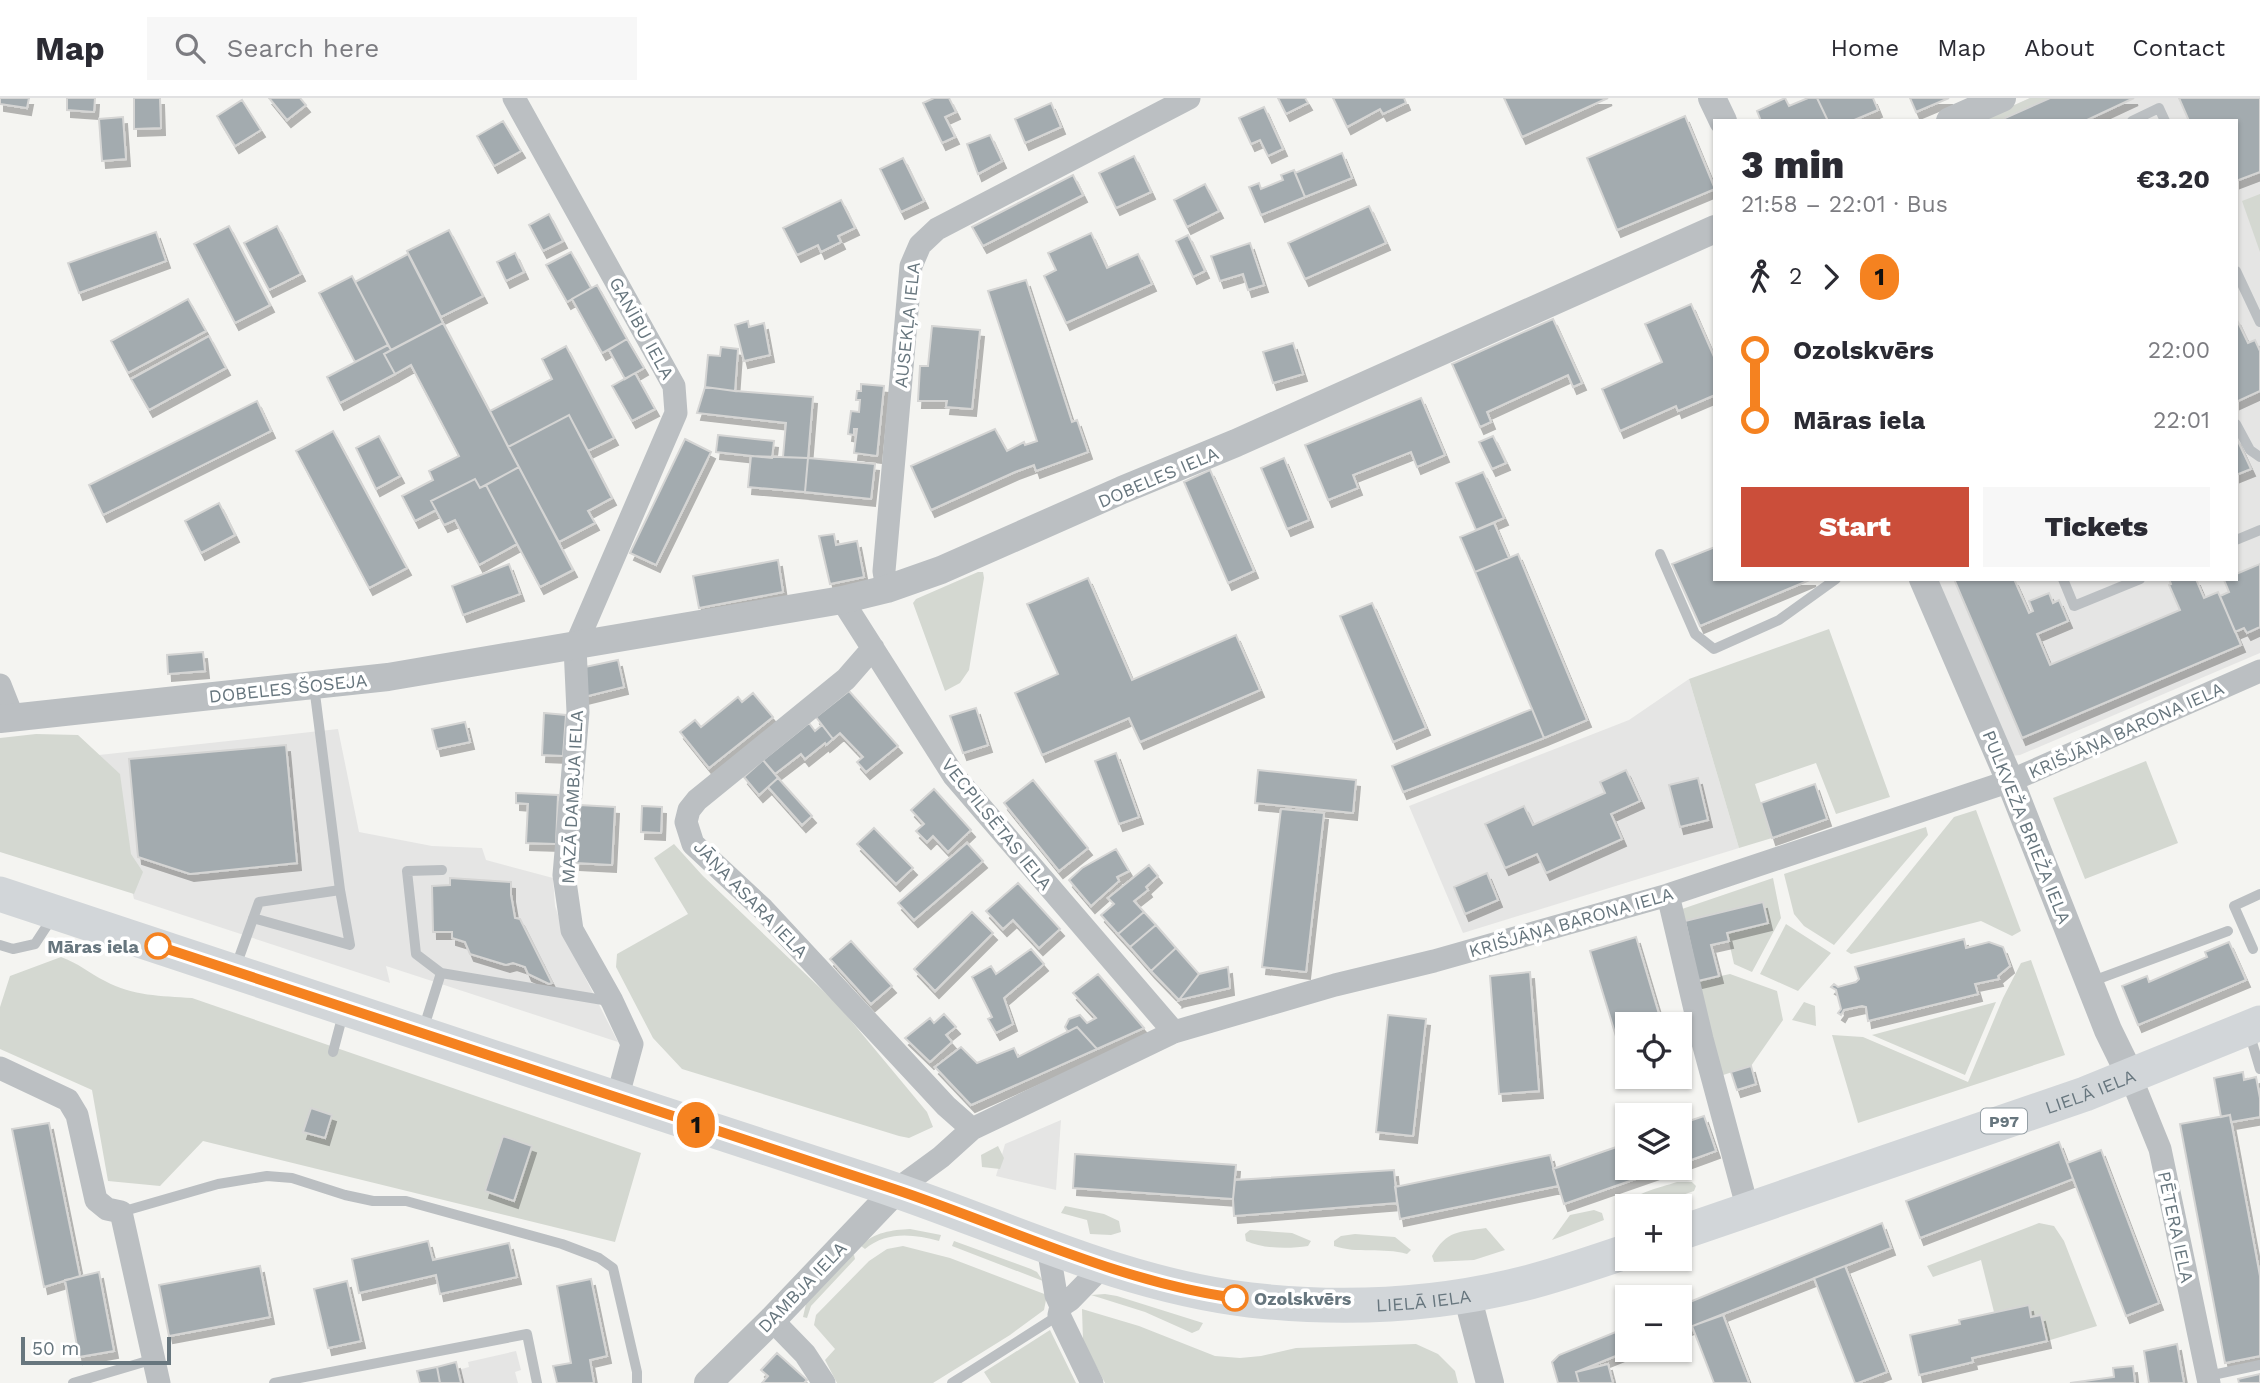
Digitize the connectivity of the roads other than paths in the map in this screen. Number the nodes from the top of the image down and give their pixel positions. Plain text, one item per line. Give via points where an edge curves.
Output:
1 (513, 98) edge
2 (1189, 98) edge
3 (1712, 98) edge
4 (2002, 98) edge
5 (1722, 119) edge
6 (1955, 119) edge
7 (2136, 119) edge
8 (2164, 119) edge
9 (1713, 230) edge
10 (2238, 275) edge
11 (2260, 322) edge
12 (2238, 428) edge
13 (2260, 457) edge
14 (2260, 530) edge
15 (2238, 539) edge
16 (1660, 554) dead end
17 (1833, 581) edge
18 (1924, 581) edge
19 (2064, 581) edge
20 (2135, 581) edge
21 (887, 589) junction
22 (842, 600) junction
23 (575, 647) junction
24 (873, 648) junction
25 (2260, 671) edge
26 (0, 685) edge
27 (314, 685) junction
28 (6, 718) edge
29 (2010, 782) junction
30 (442, 870) dead end
31 (340, 890) junction
32 (0, 894) edge
33 (2260, 894) edge
34 (1668, 895) junction
35 (56, 912) junction
36 (253, 918) junction
37 (2228, 932) dead end
38 (0, 945) edge
39 (2253, 949) dead end
40 (234, 972) junction
41 (441, 973) junction
42 (2090, 982) junction
43 (612, 1001) junction
44 (344, 1008) junction
45 (2254, 1025) edge
46 (1174, 1032) junction
47 (421, 1034) junction
48 (333, 1052) dead end
49 (0, 1068) edge
50 (2260, 1069) edge
51 (2130, 1075) junction
52 (617, 1099) junction
53 (972, 1129) junction
54 (896, 1190) junction
55 (1748, 1210) junction
56 (121, 1212) junction
57 (1692, 1229) edge
58 (1048, 1247) junction
59 (1615, 1255) edge
60 (1102, 1267) junction
61 (1467, 1295) junction
62 (1060, 1310) junction
63 (772, 1320) junction
64 (155, 1359) junction
65 (2260, 1365) edge
66 (966, 1380) edge
67 (2208, 1380) edge
68 (73, 1383) edge
69 (159, 1383) edge
70 (274, 1383) edge
71 (537, 1383) edge
72 (637, 1383) edge
73 (708, 1383) edge
74 (824, 1383) edge
75 (952, 1383) edge
76 (1092, 1383) edge
77 (1490, 1383) edge

1 - 23 street, GANĪBU IELA via 674,386 676,413
2 - 21 street, AUSEKĻA IELA via 937,229 915,253 884,571
3 - 5 street
4 - 6 street
7 - 8 lane via 2159,108
9 - 21 street, DOBELES IELA via 1236,443
10 - 11 lane
12 - 13 lane via 2250,450
14 - 15 lane
16 - 17 lane via 1695,634 1714,649 1779,620
18 - 29 street, PULKVEŽA BRIEŽA IELA
19 - 20 lane via 2074,606
21 - 22 street, DOBELES IELA
22 - 23 street, DOBELES IELA
22 - 24 street, VECPILSĒTAS IELA
23 - 27 street, DOBELES ŠOSEJA
23 - 43 street, MAZĀ DAMBJA IELA via 578,712 564,875 572,930
24 - 46 street, VECPILSĒTAS IELA via 954,776
24 - 53 street, JĀŅA ASARA IELA via 846,679 697,800 685,822 693,844 763,909
25 - 29 street, KRIŠJĀŅA BARONA IELA
26 - 28 street
27 - 28 street, DOBELES ŠOSEJA
27 - 31 lane
29 - 34 street, KRIŠJĀŅA BARONA IELA
29 - 42 street, PULKVEŽA BRIEŽA IELA
30 - 41 lane via 407,872 416,954
31 - 36 lane via 259,902
31 - 36 lane via 349,945
32 - 35 main road, LIELĀ IELA
33 - 39 lane via 2234,906
34 - 46 street, KRIŠJĀŅA BARONA IELA
34 - 55 street
35 - 38 lane via 35,944 13,949
35 - 40 main road, LIELĀ IELA
36 - 40 lane
37 - 42 lane
40 - 44 main road, LIELĀ IELA
41 - 43 lane
41 - 47 lane
42 - 51 street, PULKVEŽA BRIEŽA IELA
43 - 52 street, MAZĀ DAMBJA IELA via 632,1044
44 - 47 main road, LIELĀ IELA
44 - 48 lane
45 - 50 lane
45 - 51 main road, LIELĀ IELA / P97
46 - 53 street, KRIŠJĀŅA BARONA IELA
47 - 52 main road, LIELĀ IELA
49 - 56 street via 68,1100 78,1115 96,1200
51 - 55 main road, LIELĀ IELA / P97
51 - 67 street, PĒTERA IELA via 2160,1149
52 - 54 main road, LIELĀ IELA
53 - 54 street, KRIŠJĀŅA BARONA IELA
54 - 58 main road, LIELĀ IELA
54 - 63 street, DAMBJA IELA
55 - 57 main road, LIELĀ IELA / P97
56 - 64 street
56 - 72 lane via 218,1184 267,1176 292,1178 364,1199 405,1201 562,1244 613,1268
58 - 60 main road, LIELĀ IELA
58 - 62 street
59 - 61 main road, LIELĀ IELA via 1537,1280
60 - 61 main road, LIELĀ IELA via 1175,1287 1282,1303 1367,1305
60 - 62 street
61 - 77 street
62 - 66 lane
62 - 76 street
63 - 73 street, DAMBJA IELA
63 - 74 street via 806,1354
64 - 68 lane
64 - 69 street
65 - 67 lane
66 - 75 lane
70 - 71 lane via 527,1334

